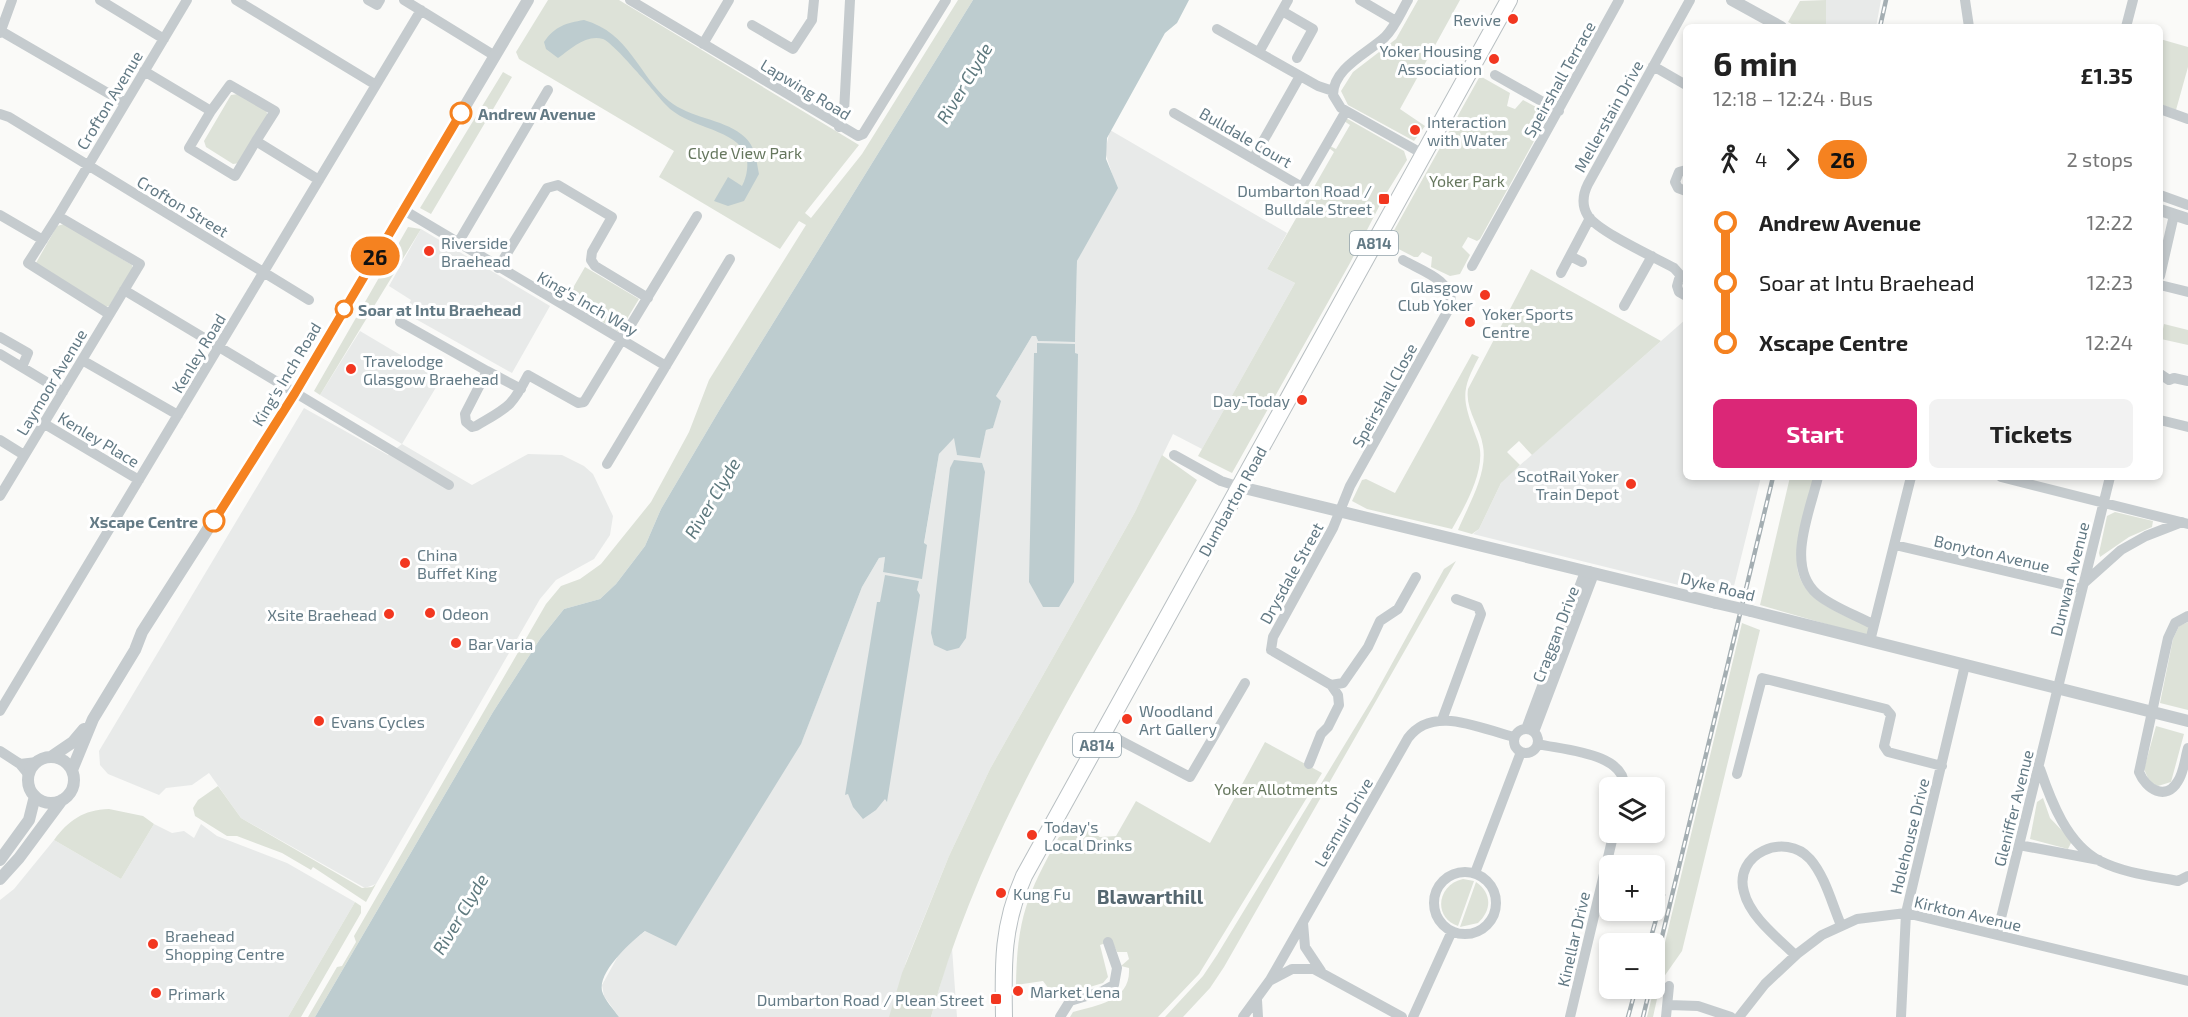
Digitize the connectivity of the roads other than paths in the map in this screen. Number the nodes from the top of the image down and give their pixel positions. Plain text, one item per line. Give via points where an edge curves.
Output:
1 (12, 0) edge
2 (100, 0) edge
3 (187, 0) edge
4 (236, 0) edge
5 (368, 0) edge
6 (381, 0) edge
7 (404, 0) edge
8 (528, 0) edge
9 (630, 0) edge
10 (729, 0) edge
11 (814, 0) edge
12 (850, 0) edge
13 (946, 0) edge
14 (1288, 0) edge
15 (1360, 0) edge
16 (1408, 0) edge
17 (1509, 0) edge
18 (1619, 0) edge
19 (1690, 0) edge
20 (1965, 0) edge
21 (2133, 0) edge
22 (1735, 1) edge
23 (421, 10) junction
24 (1282, 11) junction
25 (1396, 21) junction
26 (1776, 24) edge
27 (1969, 24) edge
28 (2127, 24) edge
29 (752, 26) dead end
30 (1217, 29) dead end
31 (0, 32) edge
32 (164, 39) junction
33 (703, 44) junction
34 (1259, 52) junction
35 (495, 56) junction
36 (1297, 58) dead end
37 (1653, 66) junction
38 (144, 71) junction
39 (1495, 75) dead end
40 (1300, 76) junction
41 (1683, 83) edge
42 (376, 85) junction
43 (548, 90) dead end
44 (1333, 91) junction
45 (125, 103) junction
46 (2163, 110) edge
47 (211, 111) junction
48 (1346, 111) junction
49 (1559, 111) junction
50 (1174, 113) dead end
51 (0, 114) edge
52 (2188, 119) edge
53 (839, 127) junction
54 (256, 141) junction
55 (1423, 154) junction
56 (1253, 159) junction
57 (87, 165) junction
58 (1683, 171) edge
59 (319, 180) junction
60 (1683, 190) edge
61 (2163, 196) edge
62 (2188, 205) edge
63 (402, 209) junction
64 (2163, 211) edge
65 (0, 215) edge
66 (2174, 215) junction
67 (58, 216) junction
68 (697, 216) dead end
69 (1590, 218) junction
70 (2188, 219) edge
71 (43, 240) junction
72 (458, 243) junction
73 (1570, 256) junction
74 (1652, 256) junction
75 (730, 259) dead end
76 (1403, 260) dead end
77 (1582, 262) dead end
78 (2163, 263) edge
79 (1472, 266) dead end
80 (498, 268) junction
81 (263, 272) junction
82 (1561, 273) dead end
83 (1683, 275) edge
84 (1683, 277) edge
85 (2163, 286) edge
86 (124, 290) junction
87 (2188, 292) edge
88 (1683, 294) edge
89 (648, 298) junction
90 (309, 300) dead end
91 (1624, 306) dead end
92 (109, 314) junction
93 (400, 322) dead end
94 (0, 337) edge
95 (622, 340) junction
96 (219, 347) junction
97 (0, 354) edge
98 (82, 360) junction
99 (666, 366) junction
100 (22, 367) junction
101 (487, 371) junction
102 (2163, 376) edge
103 (2188, 381) edge
104 (520, 389) junction
105 (63, 392) junction
106 (295, 393) junction
107 (178, 415) junction
108 (2163, 421) edge
109 (43, 423) junction
110 (2188, 427) edge
111 (0, 440) edge
112 (24, 455) junction
113 (1174, 455) dead end
114 (607, 464) dead end
115 (139, 480) junction
116 (1817, 480) edge
117 (1910, 480) edge
118 (2014, 480) edge
119 (2109, 480) edge
120 (449, 485) dead end
121 (1240, 487) junction
122 (0, 496) edge
123 (2104, 501) junction
124 (1340, 510) junction
125 (2185, 523) edge
126 (1895, 545) junction
127 (1589, 571) junction
128 (1416, 577) dead end
129 (2083, 586) junction
130 (1456, 598) dead end
131 (2188, 616) edge
132 (1874, 625) junction
133 (1870, 641) junction
134 (1965, 665) junction
135 (1245, 683) dead end
136 (1331, 685) junction
137 (2058, 689) junction
138 (0, 711) edge
139 (2153, 713) junction
140 (93, 719) junction
141 (1442, 720) junction
142 (2188, 721) edge
143 (1530, 730) junction
144 (1104, 732) junction
145 (1514, 737) junction
146 (1538, 744) junction
147 (2188, 748) edge
148 (0, 751) edge
149 (1521, 752) junction
150 (51, 757) junction
151 (37, 762) junction
152 (20, 764) junction
153 (1309, 764) dead end
154 (1942, 766) junction
155 (2040, 768) junction
156 (72, 770) junction
157 (1737, 774) dead end
158 (29, 775) junction
159 (1623, 777) edge
160 (35, 796) junction
161 (62, 800) junction
162 (1611, 843) edge
163 (2019, 845) junction
164 (0, 860) edge
165 (2099, 860) junction
166 (1475, 873) junction
167 (0, 879) edge
168 (2185, 881) edge
169 (1906, 913) junction
170 (1303, 923) junction
171 (1841, 925) junction
172 (1452, 931) junction
173 (1997, 934) junction
174 (1108, 942) dead end
175 (1795, 956) junction
176 (1321, 971) junction
177 (1270, 980) junction
178 (2188, 981) edge
179 (1669, 986) dead end
180 (1257, 1000) junction
181 (1669, 1005) junction
182 (1004, 1017) edge
183 (1059, 1017) edge
184 (1243, 1017) edge
185 (1258, 1017) edge
186 (1402, 1017) edge
187 (1413, 1017) edge
188 (1570, 1017) edge
189 (1666, 1017) edge
190 (1731, 1017) edge
191 (1739, 1017) edge
192 (1901, 1017) edge

1 - 31 street
2 - 32 street
3 - 32 street, Crofton Avenue
4 - 42 street
5 - 6 street via 377,5
7 - 23 street
8 - 35 street, King's Inch Road
9 - 33 street, Lapwing Road
10 - 33 street
11 - 29 street via 812,20 793,49
12 - 53 street via 844,112
13 - 53 street, Lapwing Road via 863,134 855,136
14 - 24 street
15 - 25 street
16 - 25 street
17 - 55 main road, Dumbarton Road / A814
18 - 49 street, Speirshall Terrace
19 - 37 street, Mellerstain Drive
20 - 27 street
21 - 28 street
22 - 26 street
23 - 35 street
23 - 42 street, Kenley Road
24 - 34 street
24 - 36 street via 1313,29
25 - 44 street via 1385,37 1352,63
30 - 34 street
31 - 45 street
32 - 38 street, Crofton Avenue
33 - 53 street, Lapwing Road
34 - 40 street
35 - 63 street, King's Inch Road
37 - 41 street
37 - 69 street, Mellerstain Drive via 1585,190 1584,203
38 - 45 street, Crofton Avenue
38 - 47 street
39 - 49 street
40 - 44 street
40 - 56 street
42 - 59 street, Kenley Road
43 - 72 street
44 - 48 street via 1337,105
45 - 57 street, Crofton Avenue
46 - 52 street
47 - 54 street via 230,85 275,111
47 - 54 street via 189,148 235,176
48 - 55 street
48 - 56 street, Bulldale Court via 1302,187
49 - 79 street, Speirshall Terrace
50 - 56 street, Bulldale Court
51 - 57 street, Crofton Street
54 - 59 street
55 - 121 main road, Dumbarton Road / A814
57 - 67 street, Crofton Avenue
57 - 81 street, Crofton Street
58 - 60 street via 1675,182
59 - 81 street, Kenley Road
61 - 62 street
63 - 72 street, King's Inch Way
63 - 106 street, King's Inch Road
64 - 66 street
65 - 71 street
66 - 70 street
66 - 78 street
67 - 71 street, Crofton Avenue
67 - 86 street, Laymoor Avenue via 140,264
68 - 89 street
69 - 73 street
69 - 74 street
71 - 92 street, Crofton Avenue via 28,263
72 - 80 street, King's Inch Way
73 - 77 street
73 - 82 street
74 - 83 street
74 - 91 street
75 - 99 street
76 - 124 street, Speirshall Close via 1443,283 1450,294 1449,311
80 - 89 street via 547,188 558,185 612,217 591,260
80 - 95 street, King's Inch Way
81 - 90 street, Crofton Street
81 - 96 street, Kenley Road
84 - 88 street via 1677,282 1677,289
85 - 87 street
86 - 92 street, Laymoor Avenue
86 - 96 street
89 - 95 street
92 - 98 street, Laymoor Avenue
93 - 101 street
94 - 100 street via 28,353
95 - 99 street, King's Inch Way
95 - 104 street via 584,402 578,403 528,375
96 - 106 street
96 - 107 street, Kenley Road
97 - 100 street
98 - 105 street, Laymoor Avenue
98 - 107 street
99 - 114 street
100 - 105 street
101 - 104 street
101 - 104 street via 465,414 468,425 476,426 513,404
102 - 103 street
105 - 109 street, Laymoor Avenue
106 - 120 street
106 - 140 street, King's Inch Road via 148,622
107 - 115 street, Kenley Road
108 - 110 street
109 - 112 street, Laymoor Avenue
109 - 115 street, Kenley Place
111 - 112 street
112 - 122 street, Laymoor Avenue
113 - 121 street
115 - 138 street, Kenley Road
116 - 132 street via 1801,554 1804,579 1819,596
117 - 126 street
118 - 123 street
119 - 123 street, Dunwan Avenue
121 - 124 street, Dyke Road
121 - 144 main road, Dumbarton Road / A814
123 - 125 street
123 - 129 street, Dunwan Avenue
124 - 127 street, Dyke Road
124 - 136 street, Drysdale Street via 1271,643 1271,650
125 - 129 street via 2146,536 2121,550
126 - 129 street, Bonyton Avenue
126 - 132 street
127 - 133 street, Dyke Road, bridge
127 - 143 street, Craggan Drive via 1583,577
128 - 136 street via 1398,609 1380,621 1349,678
129 - 137 street, Dunwan Avenue
130 - 141 street via 1478,607 1481,614
131 - 139 street via 2175,623 2168,638
132 - 133 street
133 - 134 street, Dyke Road
134 - 137 street, Dyke Road
134 - 154 street, Holehouse Drive
135 - 144 street via 1190,777
136 - 153 street via 1339,705
137 - 139 street, Dyke Road
137 - 155 street, Gleniffer Avenue
139 - 142 street, Dyke Road
139 - 147 street via 2139,772 2146,786 2158,792 2173,788
140 - 150 street, King's Inch Road via 73,742
140 - 156 street, King's Inch Road
141 - 145 street
141 - 170 street, Lesmuir Drive via 1422,725 1408,738
143 - 145 street via 1519,731
143 - 146 street
144 - 182 main road, Dumbarton Road / A814 via 1013,901 1005,940
145 - 149 street
146 - 149 street via 1531,751
146 - 159 street via 1612,762
148 - 152 street
149 - 166 street
150 - 151 street
150 - 156 street via 65,762
151 - 152 street
151 - 158 street
152 - 158 street
154 - 157 street via 1888,752 1884,746 1891,715 1886,709 1762,678
154 - 169 street, Holehouse Drive
155 - 163 street, Gleniffer Avenue
155 - 165 street via 2058,816 2072,836
156 - 161 street via 72,789
158 - 160 street via 30,790
160 - 161 street via 48,802
160 - 164 street via 29,820
161 - 167 street
162 - 188 street, Kinellar Drive
163 - 165 street
163 - 173 street, Gleniffer Avenue
165 - 168 street via 2129,871
166 - 172 street via 1450,875 1438,887 1435,912
166 - 172 street via 1493,890 1494,914 1476,931
169 - 171 street, Kirkton Avenue via 1875,915
169 - 173 street, Kirkton Avenue
169 - 192 street, Holehouse Drive
170 - 176 street via 1305,947
170 - 177 street, Lesmuir Drive
171 - 175 street, Kirkton Avenue
171 - 175 street via 1818,872 1804,853 1775,846 1757,854 1745,873 1743,892 1758,917
172 - 187 street
173 - 178 street, Kirkton Avenue
174 - 183 street via 1117,968 1114,985 1070,1001
175 - 191 street, Kirkton Avenue
176 - 177 street via 1292,969
176 - 186 street
177 - 180 street, Lesmuir Drive
179 - 181 street
180 - 184 street, Lesmuir Drive
180 - 185 street
181 - 189 street
181 - 190 street via 1698,1006

